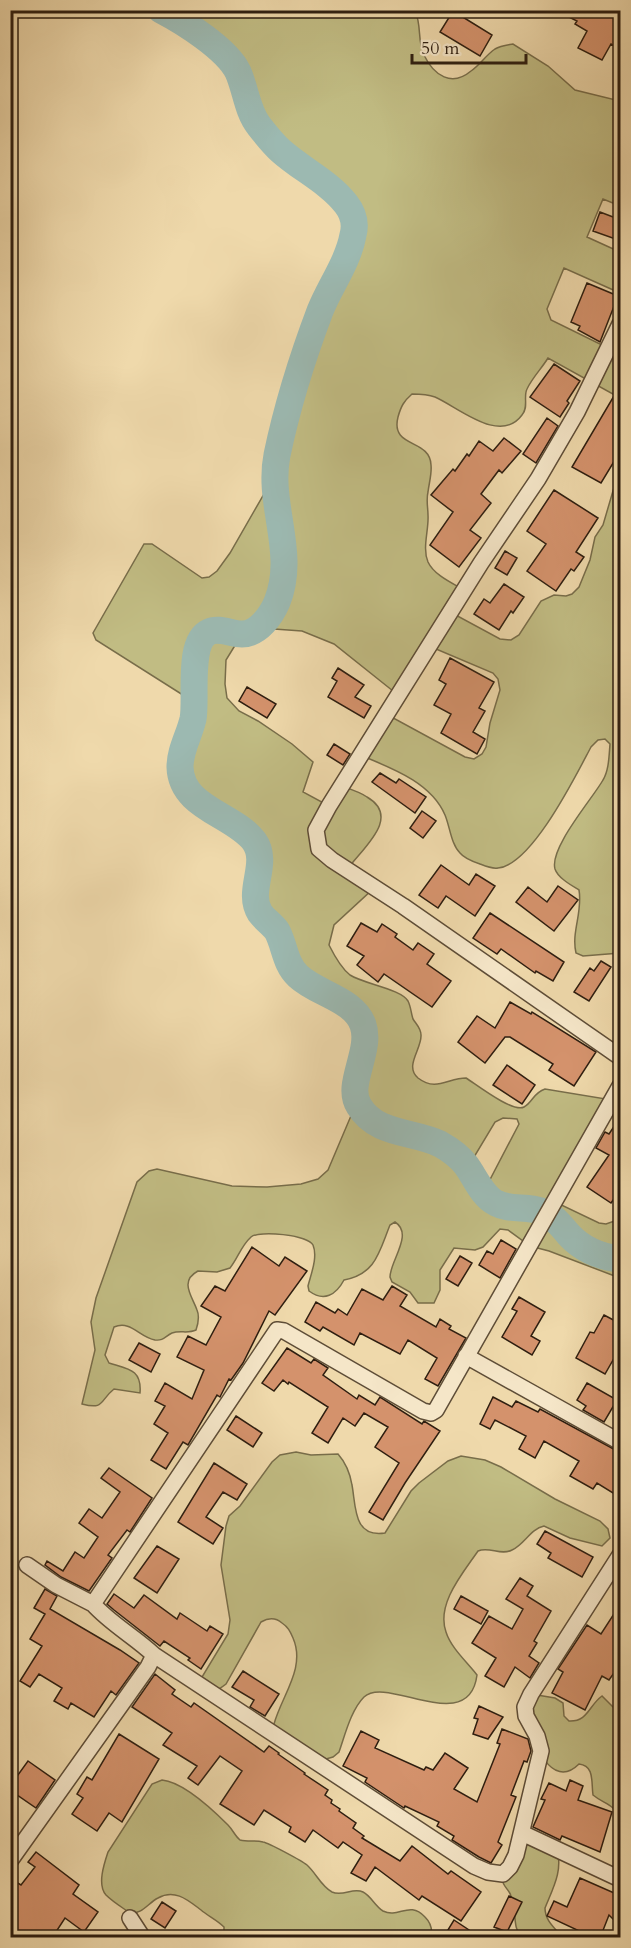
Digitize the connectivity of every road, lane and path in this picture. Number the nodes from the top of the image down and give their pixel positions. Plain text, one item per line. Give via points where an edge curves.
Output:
1 (621, 324) edge
2 (621, 1058) edge
3 (621, 1086) edge
4 (466, 1356) junction
5 (621, 1442) edge
6 (621, 1555) edge
7 (27, 1565) dead end
8 (93, 1604) junction
9 (154, 1656) junction
10 (522, 1833) junction
11 (10, 1861) edge
12 (621, 1878) edge
13 (130, 1918) dead end
14 (143, 1938) edge

1 - 2 street via 538,479 481,562 316,830 319,849 332,860
3 - 4 street
4 - 5 street
4 - 8 street via 431,1413 277,1330
6 - 10 street via 525,1707 541,1751
7 - 8 street
8 - 9 street
9 - 10 street via 474,1866 503,1874 510,1868
9 - 11 street
10 - 12 street
13 - 14 street

